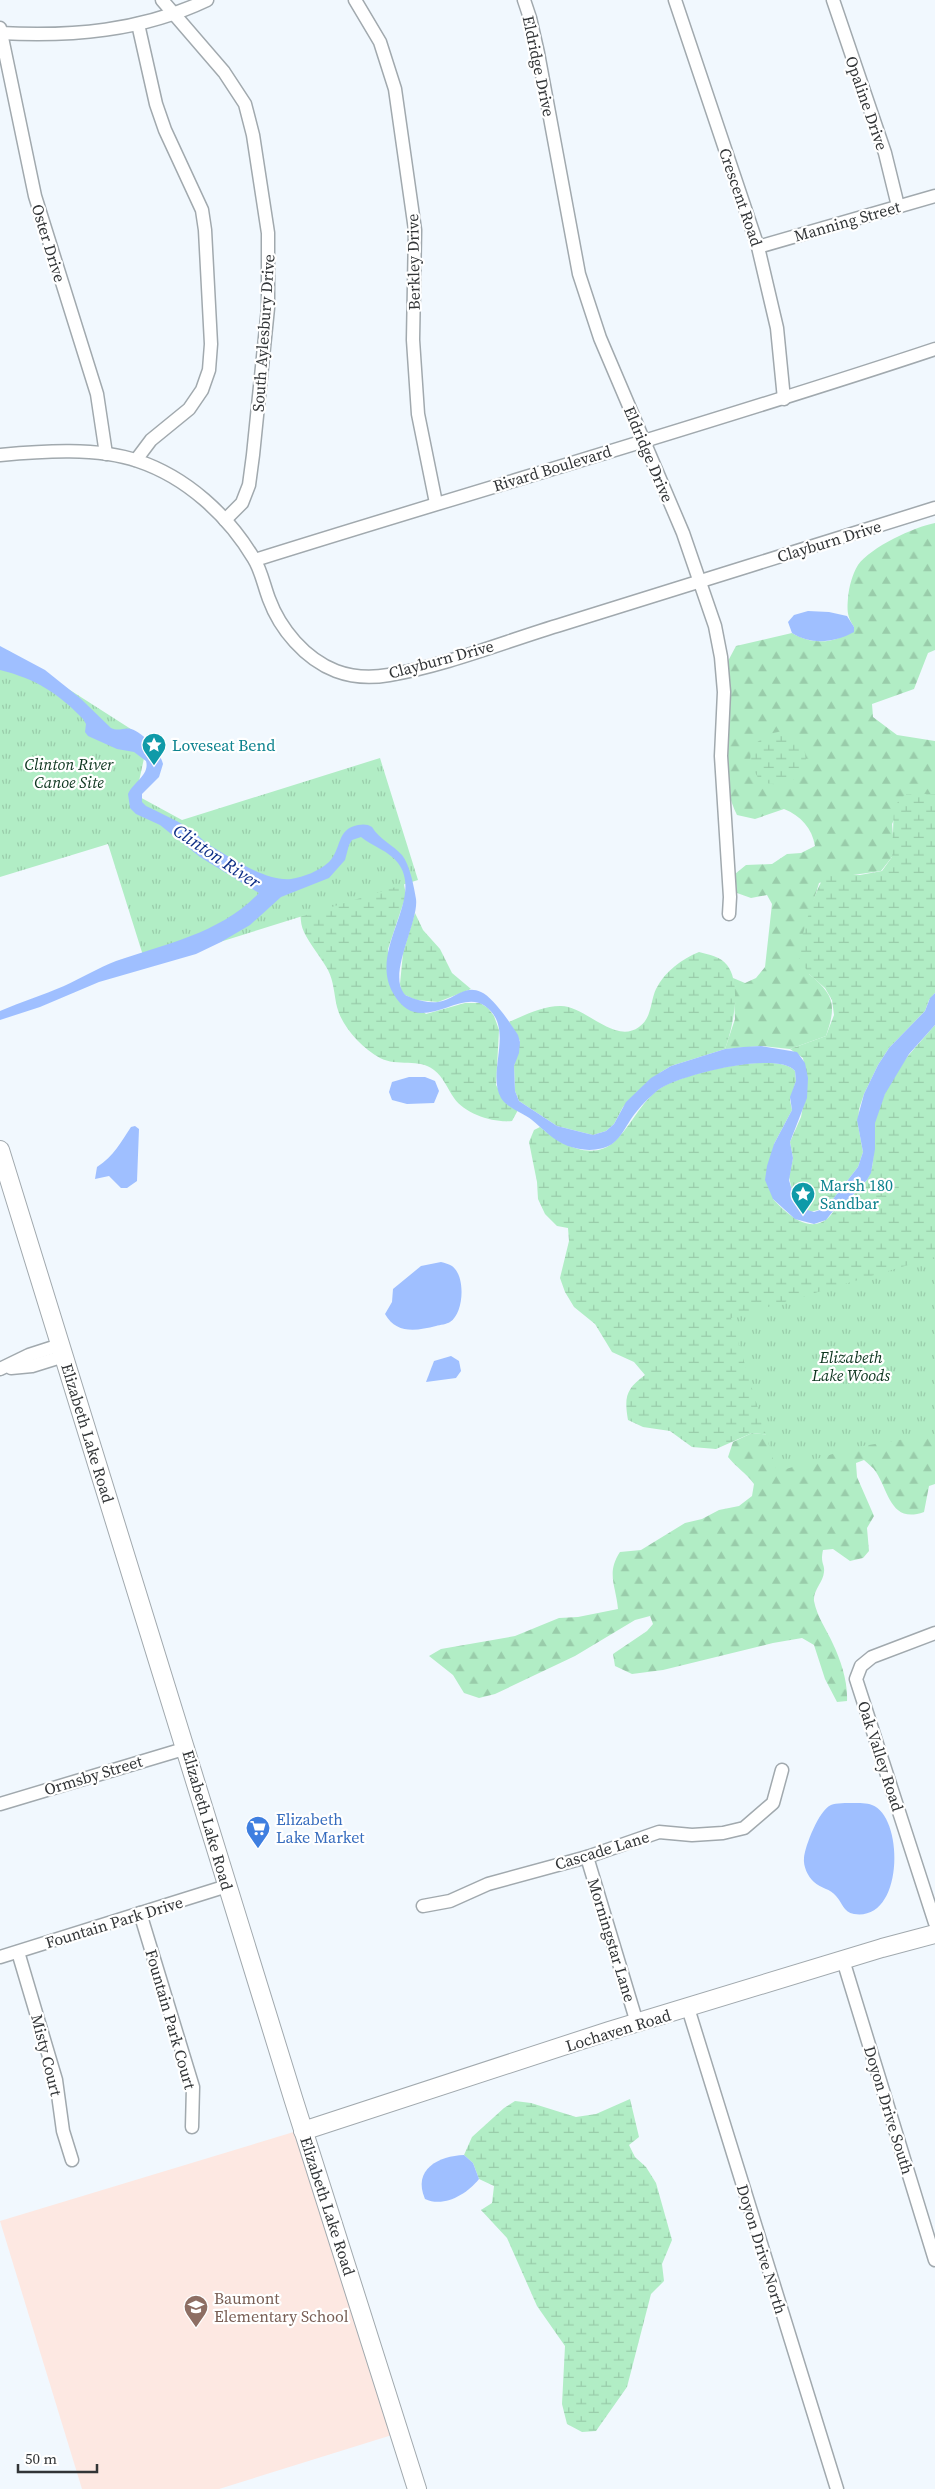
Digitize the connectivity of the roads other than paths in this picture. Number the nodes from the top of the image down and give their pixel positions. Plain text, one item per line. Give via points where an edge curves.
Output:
1 (162, 0) edge
2 (207, 0) edge
3 (355, 0) edge
4 (524, 0) edge
5 (675, 0) edge
6 (833, 0) edge
7 (174, 14) junction
8 (138, 24) junction
9 (1, 32) edge
10 (935, 196) edge
11 (898, 206) junction
12 (758, 247) junction
13 (935, 349) edge
14 (784, 399) junction
15 (643, 442) junction
16 (106, 454) junction
17 (0, 455) edge
18 (136, 460) junction
19 (436, 503) junction
20 (935, 508) edge
21 (225, 520) junction
22 (255, 560) junction
23 (700, 580) junction
24 (729, 914) dead end
25 (0, 1150) edge
26 (62, 1350) junction
27 (2, 1369) edge
28 (935, 1633) edge
29 (186, 1748) junction
30 (782, 1770) dead end
31 (0, 1804) edge
32 (587, 1856) junction
33 (227, 1886) junction
34 (424, 1906) dead end
35 (140, 1914) junction
36 (935, 1923) edge
37 (935, 1934) edge
38 (18, 1952) junction
39 (0, 1957) edge
40 (843, 1960) junction
41 (688, 2008) junction
42 (637, 2024) junction
43 (192, 2127) dead end
44 (304, 2131) junction
45 (72, 2160) dead end
46 (935, 2260) edge
47 (417, 2489) edge
48 (837, 2489) edge

1 - 7 street, South Aylesbury Drive
2 - 7 street
3 - 19 street, Berkley Drive via 380,42 395,89 415,230 413,340 417,406 422,446
4 - 15 street, Eldridge Drive via 538,53 579,274 600,338
5 - 12 street, Crescent Road
6 - 11 street, Opaline Drive via 884,153
7 - 8 street
7 - 21 street, South Aylesbury Drive via 224,72 245,104 268,234 268,308 249,485 242,503
8 - 9 street via 64,35
8 - 18 street via 156,104 202,210 211,344 209,370 202,390 189,409 151,440
9 - 16 street, Oster Drive via 35,196 97,394
10 - 11 street, Manning Street
11 - 12 street, Manning Street
12 - 14 street, Crescent Road via 777,328
13 - 14 street, Rivard Boulevard
14 - 15 street, Rivard Boulevard
15 - 19 street, Rivard Boulevard
15 - 23 street, Eldridge Drive
16 - 17 street, Clayburn Drive via 40,452
16 - 18 street, Clayburn Drive
18 - 21 street, Clayburn Drive via 167,473 192,489
19 - 22 street, Rivard Boulevard
20 - 23 street, Clayburn Drive
21 - 22 street, Clayburn Drive
22 - 23 street, Clayburn Drive via 270,603 298,645 315,660 336,671 359,676 387,676 435,663
23 - 24 street, Eldridge Drive via 721,657 724,692 721,756
25 - 26 street, Elizabeth Lake Road
26 - 27 street via 29,1355
26 - 29 street, Elizabeth Lake Road
28 - 36 street, Oak Valley Road via 872,1657 861,1666 856,1679
29 - 31 street, Ormsby Street
29 - 33 street, Elizabeth Lake Road
30 - 32 street, Cascade Lane via 772,1804 744,1828 692,1835 659,1832
32 - 34 street, Cascade Lane via 488,1884 450,1901
32 - 42 street, Morningstar Lane
33 - 35 street, Fountain Park Drive
33 - 44 street, Elizabeth Lake Road
35 - 38 street, Fountain Park Drive
35 - 43 street, Fountain Park Court via 193,2087
37 - 40 street, Lochaven Road
38 - 39 street, Fountain Park Drive
38 - 45 street, Misty Court via 56,2080 63,2131
40 - 41 street, Lochaven Road
40 - 46 street, Doyon Drive South
41 - 42 street, Lochaven Road
41 - 48 street, Doyon Drive North
42 - 44 street, Lochaven Road
44 - 47 street, Elizabeth Lake Road

